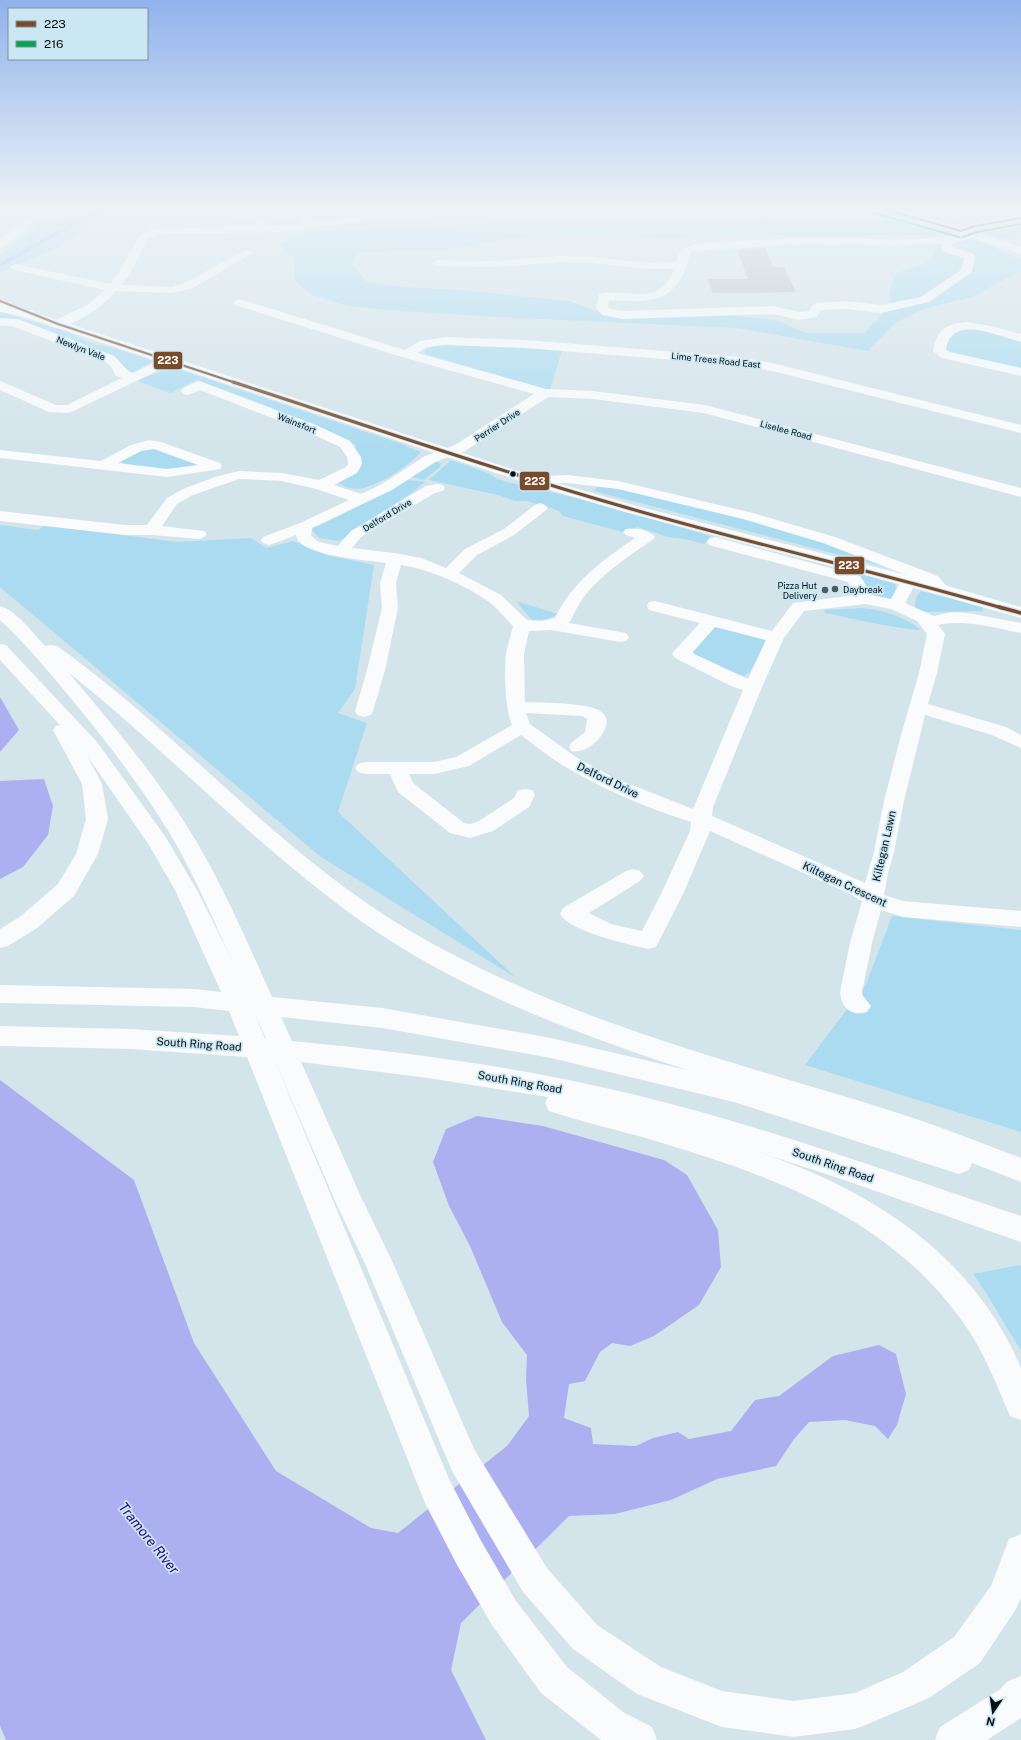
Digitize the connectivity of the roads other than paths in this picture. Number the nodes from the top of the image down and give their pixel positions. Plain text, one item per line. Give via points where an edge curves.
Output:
1 (114, 288) edge
2 (118, 288) edge
3 (183, 288) edge
4 (667, 288) edge
5 (942, 288) edge
6 (0, 301) edge
7 (239, 303) dead end
8 (0, 307) edge
9 (30, 314) junction
10 (0, 322) edge
11 (58, 324) junction
12 (1021, 338) edge
13 (362, 340) junction
14 (431, 342) junction
15 (406, 354) junction
16 (168, 361) junction
17 (1021, 372) edge
18 (133, 378) junction
19 (0, 385) edge
20 (188, 391) dead end
21 (545, 393) junction
22 (28, 397) junction
23 (0, 399) edge
24 (1021, 429) edge
25 (447, 453) junction
26 (0, 454) edge
27 (105, 465) junction
28 (215, 466) junction
29 (239, 475) junction
30 (531, 480) junction
31 (320, 485) junction
32 (438, 488) dead end
33 (1021, 493) edge
34 (362, 499) junction
35 (540, 508) dead end
36 (0, 516) edge
37 (305, 526) junction
38 (152, 530) junction
39 (631, 532) dead end
40 (199, 534) dead end
41 (269, 540) dead end
42 (715, 542) dead end
43 (342, 551) junction
44 (395, 558) junction
45 (448, 574) junction
46 (909, 581) junction
47 (942, 590) junction
48 (866, 599) junction
49 (896, 605) junction
50 (655, 606) dead end
51 (0, 611) edge
52 (1021, 613) edge
53 (923, 617) junction
54 (711, 621) junction
55 (553, 624) junction
56 (522, 625) junction
57 (1021, 628) edge
58 (20, 629) junction
59 (620, 637) dead end
60 (776, 637) junction
61 (0, 649) edge
62 (753, 687) junction
63 (40, 691) junction
64 (516, 707) junction
65 (918, 707) junction
66 (364, 711) dead end
67 (522, 727) junction
68 (1021, 742) edge
69 (578, 747) dead end
70 (365, 768) dead end
71 (398, 768) junction
72 (525, 795) dead end
73 (702, 819) junction
74 (634, 876) dead end
75 (873, 899) junction
76 (1021, 919) edge
77 (0, 940) edge
78 (237, 971) junction
79 (0, 994) edge
80 (860, 1006) dead end
81 (0, 1036) edge
82 (436, 1067) junction
83 (297, 1111) junction
84 (1021, 1170) edge
85 (1021, 1182) edge
86 (1021, 1229) edge
87 (1021, 1405) edge
88 (1021, 1551) edge
89 (1021, 1694) edge
90 (639, 1740) edge
91 (953, 1740) edge

1 - 11 street via 91,308
2 - 3 street
4 - 5 street via 663,293 640,298 603,296 602,308 606,312 624,315 774,310 798,316 813,314 817,307 828,305 858,305 881,309 925,300
6 - 9 main road
7 - 13 street
8 - 9 main road
9 - 11 main road
10 - 18 street, Newlyn Vale via 14,322 110,359 121,373
11 - 16 main road
12 - 17 street via 976,326 959,325 942,338 939,351 946,355
13 - 14 street via 377,338
13 - 15 street
14 - 15 street, Lime Trees Road East
14 - 24 street, Lime Trees Road East via 525,344 739,361
15 - 21 street
16 - 18 street
16 - 25 main road
18 - 22 street via 68,409 54,409
19 - 22 street
20 - 31 street, Wainsfort via 199,385 311,428 345,444 354,457 355,464 352,470
21 - 25 street, Perrier Drive via 460,448
21 - 33 street, Liselee Road via 600,396 705,409
22 - 23 street
25 - 30 main road
25 - 34 street, Perrier Drive via 430,459 387,487
26 - 27 street
27 - 28 street via 167,473
27 - 28 street via 141,445 156,444
28 - 29 street
29 - 31 street via 282,476
29 - 38 street via 188,492 172,501
30 - 46 main road via 631,509
30 - 47 street via 568,479 618,485 748,516 828,540 932,579
31 - 34 street
32 - 43 street, Delford Drive via 431,489 356,534
34 - 37 street, Perrier Drive
35 - 45 street via 509,532 471,552
36 - 38 street via 125,530
37 - 41 street, Perrier Drive
37 - 43 street via 303,537 314,546
38 - 40 street
39 - 55 street via 647,537 589,580 567,607 562,620
42 - 48 street via 854,579
43 - 44 street
44 - 45 street via 421,563
44 - 66 street via 388,583 390,608
45 - 56 street via 495,599
46 - 47 main road
46 - 49 street
47 - 52 main road
48 - 49 street, Kiltegan Lawn
48 - 60 street, Kiltegan Lawn via 799,606
49 - 53 street, Kiltegan Lawn
50 - 54 street
51 - 58 main road
53 - 57 street, Kiltegan Lawn via 931,622 952,617 968,618
53 - 65 street, Kiltegan Lawn via 936,634
54 - 60 street
54 - 62 street via 681,654 737,682
55 - 56 street
55 - 59 street
56 - 64 street via 515,654
58 - 78 main road via 58,671 146,781 177,828 202,873
58 - 84 main road via 79,670 286,852 341,897 459,970 531,1003 602,1031 903,1126
60 - 62 street, Kiltegan Lawn
61 - 63 main road
62 - 73 street, Kiltegan Lawn via 705,802
63 - 77 main road via 92,784 98,819 87,854 66,890 29,922
63 - 78 main road via 90,746 157,841
64 - 67 street
64 - 69 street, Delford Drive via 585,711 596,716 597,726 591,738
65 - 68 street via 1000,731
65 - 75 street, Kiltegan Lawn via 877,873
67 - 71 street via 462,762 434,768
67 - 73 street, Delford Drive via 569,761 608,782
70 - 71 street
71 - 72 street via 405,787 457,828 470,831 486,826 522,802
73 - 74 street, Kiltegan Lawn via 700,831 648,941 605,930 571,914
73 - 75 street, Kiltegan Crescent via 856,888
75 - 76 street, Kiltegan Crescent via 903,909
75 - 80 street, Kiltegan Lawn via 860,943 852,992 852,1000
78 - 83 main road
79 - 85 main road via 194,998 382,1018 551,1048 734,1091
81 - 82 main road, South Ring Road via 224,1045
82 - 86 main road, South Ring Road via 536,1083 669,1114 778,1146
82 - 87 main road via 701,1143 781,1171 851,1205 904,1239 944,1275 974,1314 1000,1357
83 - 88 main road via 350,1203 463,1460 535,1580 585,1637 650,1681 722,1709 794,1719 855,1711 916,1685 967,1650 1004,1597
83 - 90 main road via 438,1491 468,1551 504,1614 554,1680 610,1725
89 - 91 main road via 1012,1703

